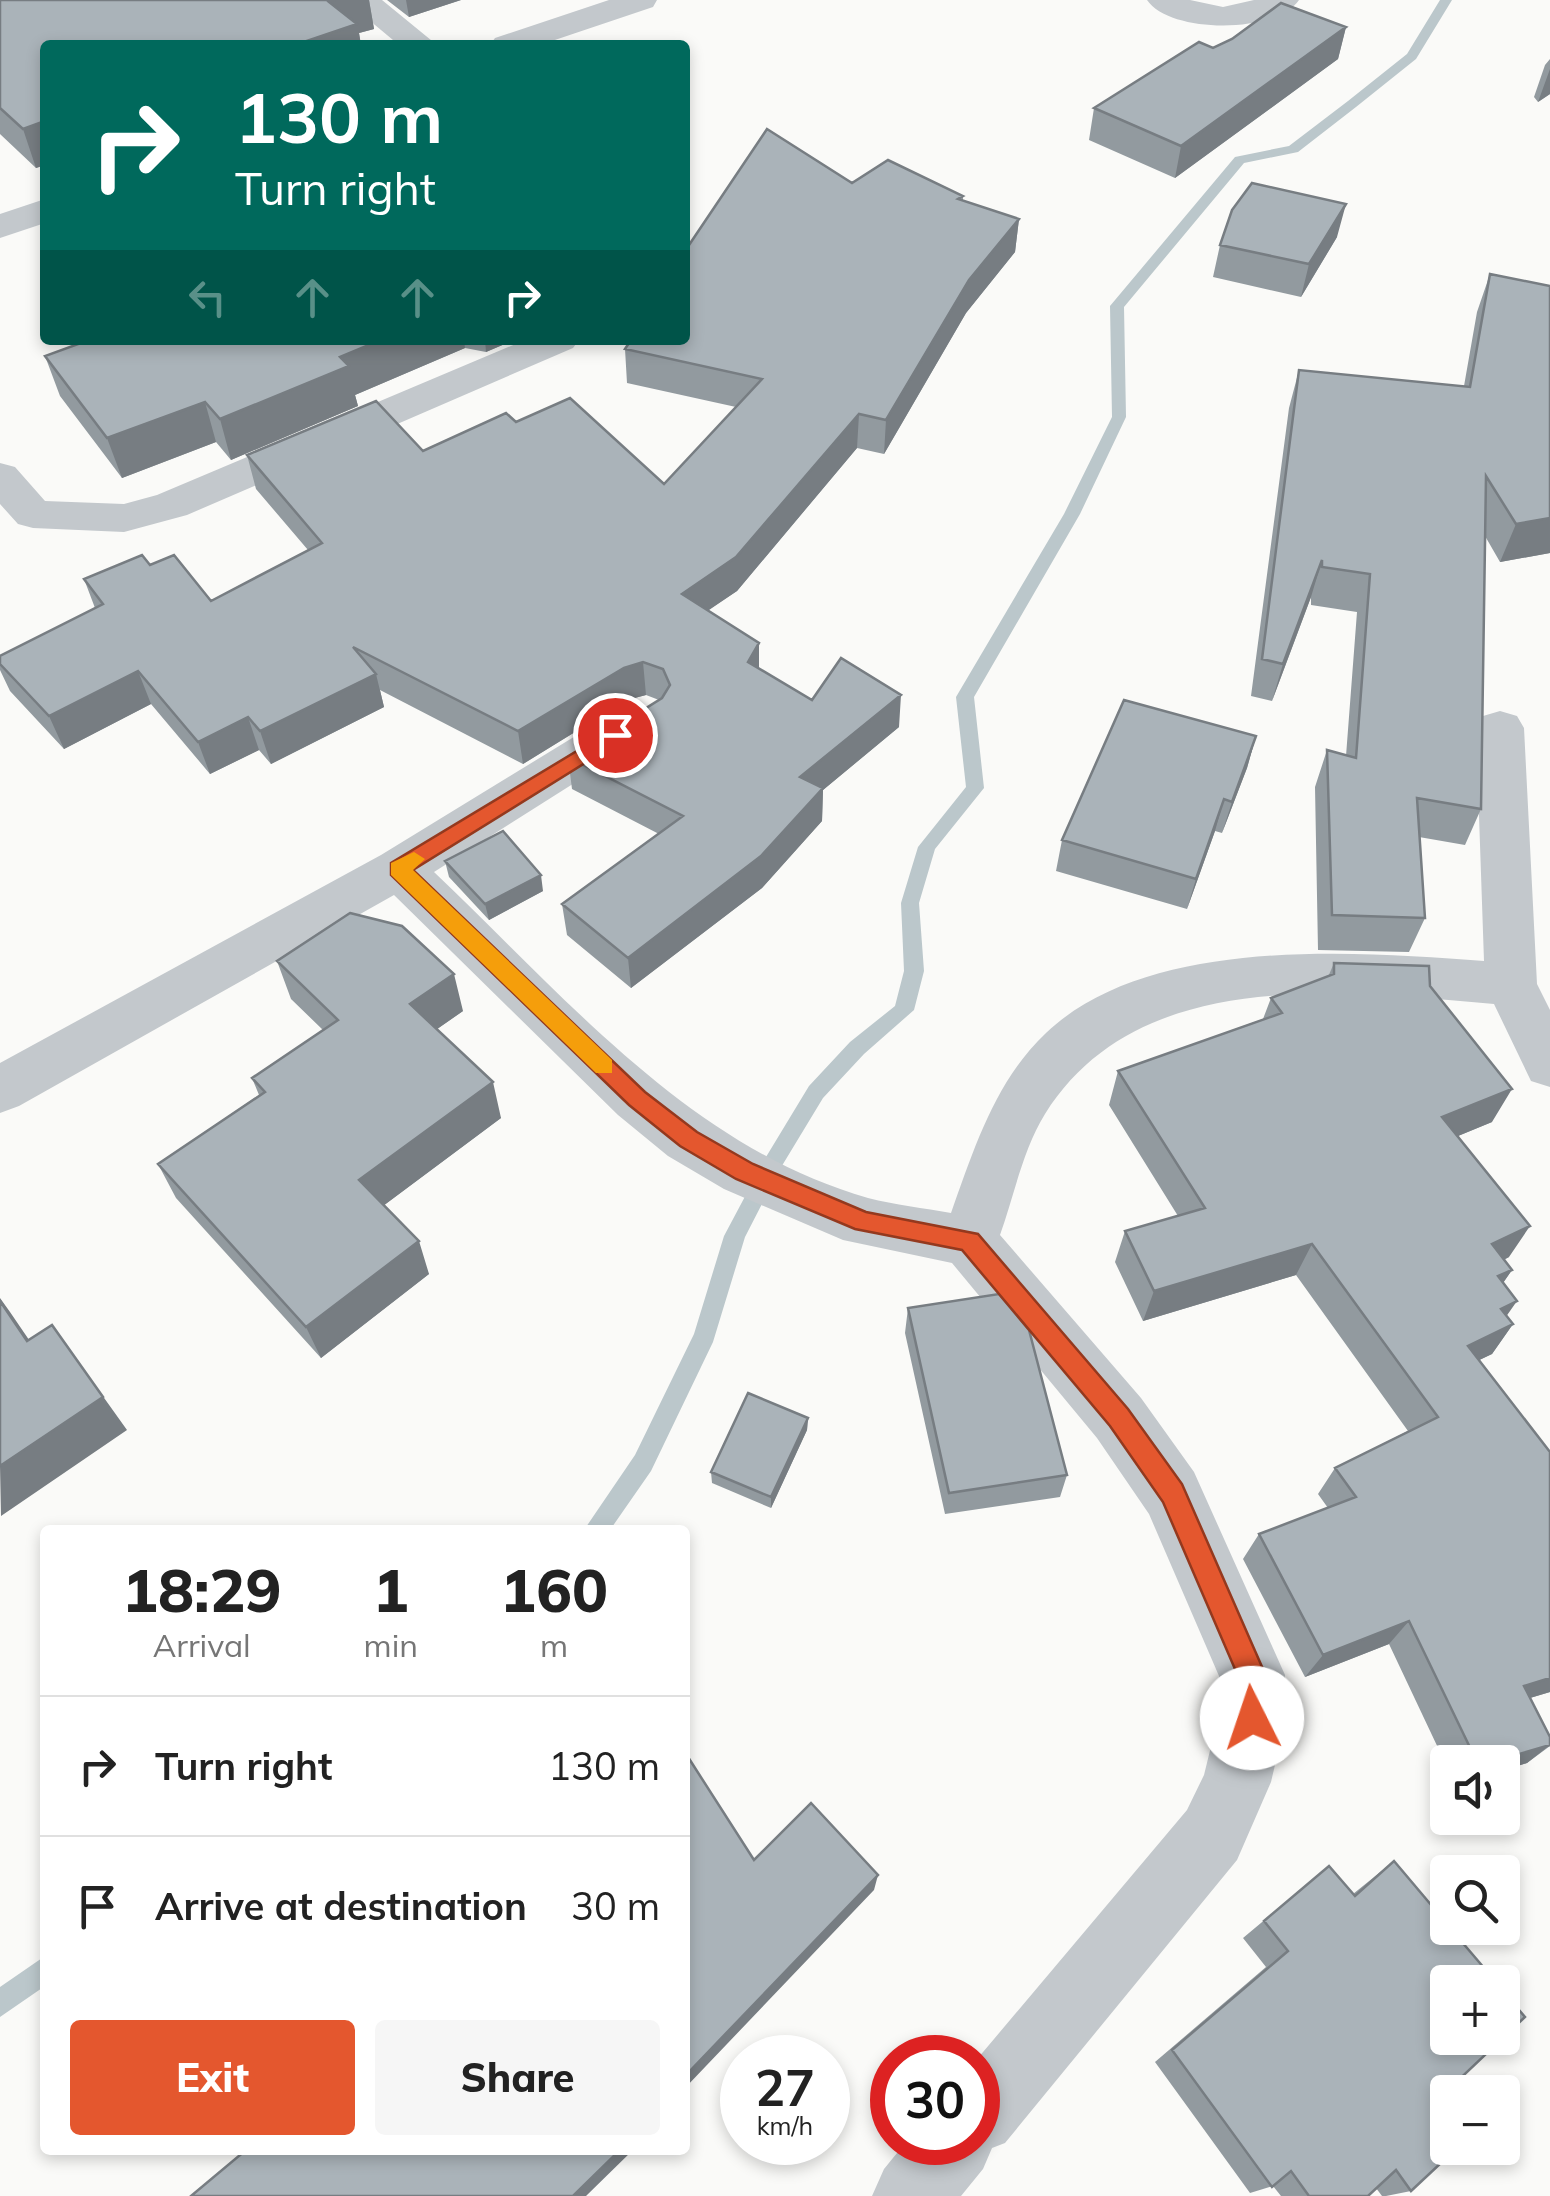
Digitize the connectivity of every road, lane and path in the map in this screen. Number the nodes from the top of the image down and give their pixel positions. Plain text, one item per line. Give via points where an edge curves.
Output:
1 (361, 0) edge
2 (641, 0) edge
3 (1164, 0) edge
4 (1283, 0) edge
5 (413, 40) edge
6 (522, 40) edge
7 (40, 212) edge
8 (0, 226) edge
9 (547, 345) edge
10 (0, 477) edge
11 (17, 521) edge
12 (646, 716) edge
13 (1500, 728) dead end
14 (399, 869) junction
15 (1511, 984) junction
16 (1550, 1066) edge
17 (0, 1090) edge
18 (969, 1241) junction
19 (1000, 2090) edge
20 (937, 2165) edge
21 (911, 2196) edge

1 - 5 street
2 - 6 street
3 - 4 street via 1196,17 1234,20
7 - 8 street
9 - 11 street via 172,505 124,518
10 - 11 street
12 - 14 street
13 - 15 street
14 - 17 street
14 - 18 street via 688,1139 864,1222
15 - 16 street
15 - 18 street via 1330,970 1159,993 1101,1019 1025,1098
18 - 19 street via 1119,1418 1172,1493 1252,1676 1252,1718 1241,1766 1212,1835
20 - 21 street

